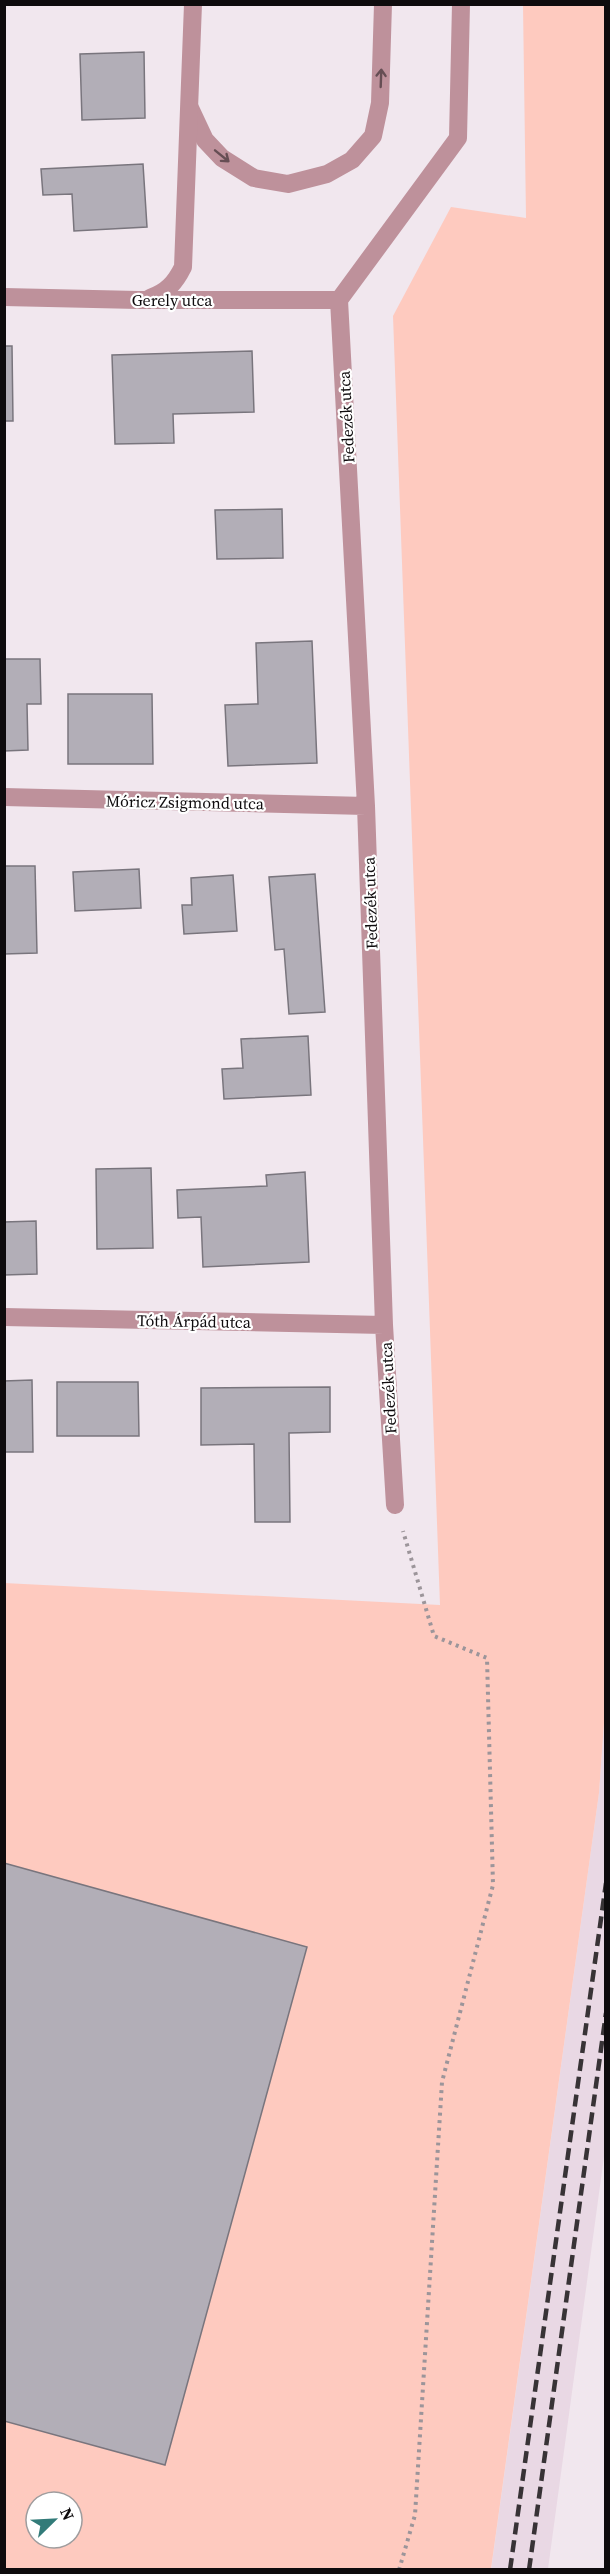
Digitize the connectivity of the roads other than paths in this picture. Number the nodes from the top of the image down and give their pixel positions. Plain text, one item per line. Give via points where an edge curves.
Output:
1 (193, 4) edge
2 (383, 4) edge
3 (461, 4) edge
4 (190, 108) junction
5 (4, 297) edge
6 (138, 300) junction
7 (339, 300) junction
8 (4, 797) edge
9 (366, 806) junction
10 (4, 1317) edge
11 (384, 1325) junction
12 (395, 1505) road end

1 - 4 street
4 -> 2 street via 205,140 222,158 255,178 288,184 352,160 373,136 380,103
3 - 7 street via 459,138
4 - 6 street via 183,267 175,283 164,292
5 - 6 street, Gerely utca
6 - 7 street, Gerely utca
7 - 9 street, Fedezék utca
8 - 9 street, Móricz Zsigmond utca
9 - 11 street, Fedezék utca
10 - 11 street, Tóth Árpád utca
11 - 12 street, Fedezék utca

